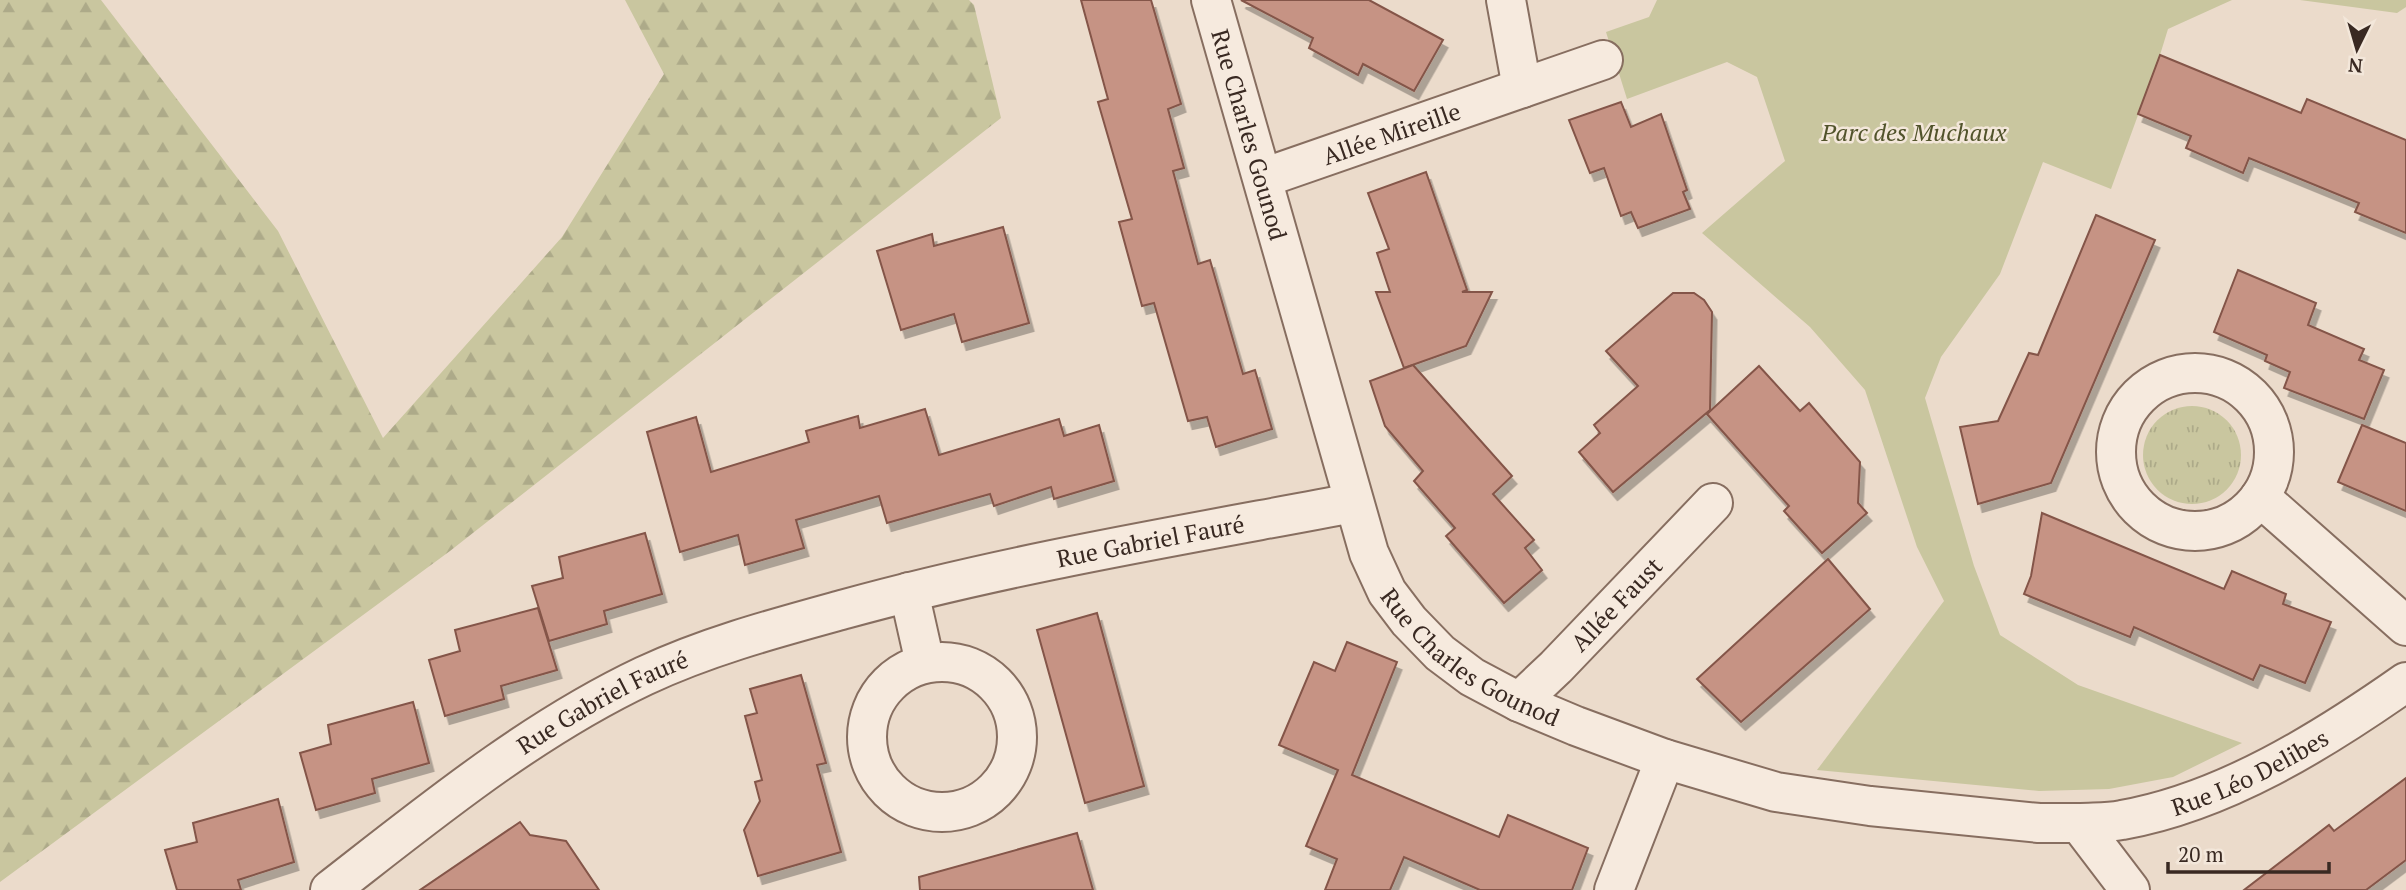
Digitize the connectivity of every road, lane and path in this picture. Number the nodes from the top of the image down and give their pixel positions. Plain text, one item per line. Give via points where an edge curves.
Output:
1 (1211, 0) edge
2 (1506, 0) edge
3 (1603, 60) dead end
4 (1522, 88) junction
5 (1263, 178) junction
6 (2260, 497) junction
7 (1353, 503) junction
8 (1713, 503) dead end
9 (909, 592) junction
10 (2406, 626) edge
11 (925, 663) dead end
12 (2406, 682) edge
13 (1519, 702) junction
14 (1665, 759) junction
15 (2079, 823) junction
16 (334, 889) edge
17 (1614, 890) edge
18 (2130, 890) edge

1 - 5 street, Rue Charles Gounod
2 - 4 street
3 - 4 street, Allée Mireille
4 - 5 street, Allée Mireille
5 - 7 street, Rue Charles Gounod
6 - 6 street via 2273,461 2269,424 2260,407 2231,382 2194,373 2175,376 2142,394 2129,408 2116,444 2116,463 2130,498 2158,523 2176,530 2214,529 2248,511
6 - 10 street
7 - 9 street, Rue Gabriel Fauré
7 - 13 street, Rue Charles Gounod via 1387,592 1409,621 1461,669
8 - 13 street, Allée Faust
9 - 11 street
9 - 16 street, Rue Gabriel Fauré via 756,634 642,677 475,780
12 - 15 street, Rue Léo Delibes via 2231,787 2149,815
13 - 14 street, Rue Charles Gounod
14 - 15 street, Rue Charles Gounod via 1738,782 1819,799 1992,819
14 - 17 street
15 - 18 street

